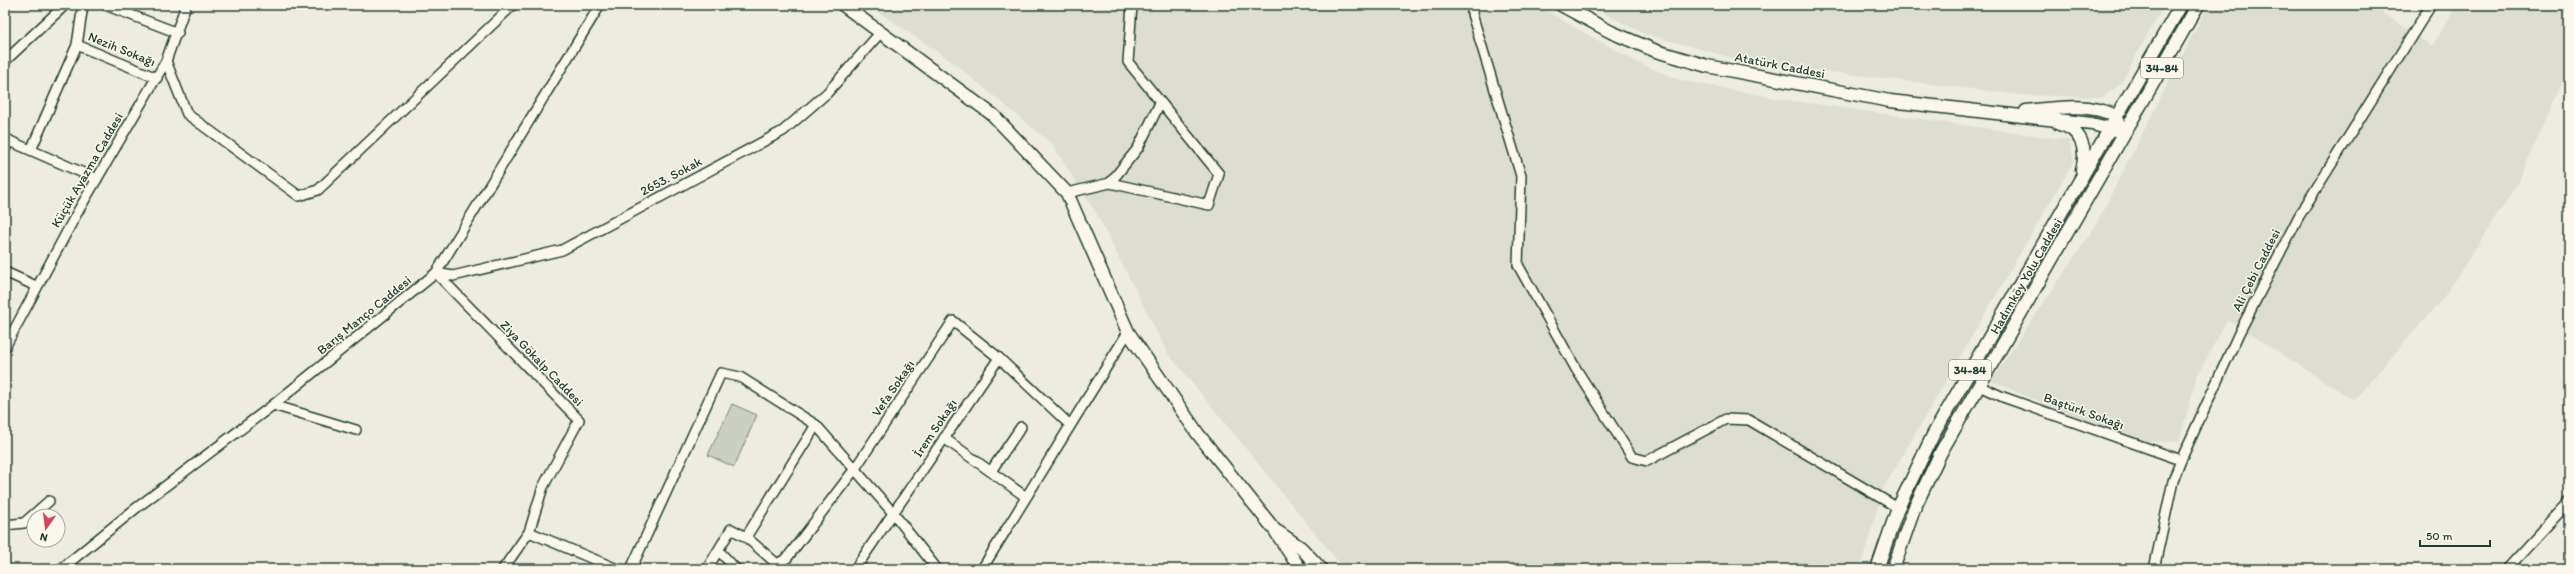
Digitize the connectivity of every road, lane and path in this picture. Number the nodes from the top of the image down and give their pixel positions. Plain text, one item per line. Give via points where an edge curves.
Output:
1 (64, 5) edge
2 (83, 5) edge
3 (105, 5) edge
4 (186, 5) edge
5 (513, 5) edge
6 (598, 5) edge
7 (843, 5) edge
8 (1132, 5) edge
9 (1473, 5) edge
10 (1561, 5) edge
11 (2181, 5) edge
12 (2198, 5) edge
13 (2431, 5) edge
14 (882, 32) junction
15 (178, 33) junction
16 (77, 45) junction
17 (5, 61) edge
18 (166, 61) junction
19 (157, 78) junction
20 (1160, 103) junction
21 (2004, 113) junction
22 (2116, 116) junction
23 (2118, 130) junction
24 (7, 140) edge
25 (5, 150) edge
26 (31, 150) junction
27 (97, 179) junction
28 (2080, 179) junction
29 (1110, 183) junction
30 (1067, 193) junction
31 (5, 272) edge
32 (436, 273) junction
33 (36, 286) junction
34 (1128, 332) junction
35 (5, 347) edge
36 (999, 358) junction
37 (1978, 386) junction
38 (273, 405) junction
39 (1070, 425) junction
40 (816, 426) junction
41 (1021, 427) dead end
42 (356, 430) dead end
43 (944, 438) junction
44 (2181, 460) junction
45 (854, 470) junction
46 (991, 471) junction
47 (1026, 497) junction
48 (49, 500) dead end
49 (2569, 502) edge
50 (1898, 508) junction
51 (894, 514) junction
52 (5, 525) edge
53 (1274, 529) junction
54 (529, 532) junction
55 (746, 537) junction
56 (719, 552) junction
57 (61, 569) edge
58 (503, 569) edge
59 (617, 569) edge
60 (631, 569) edge
61 (707, 569) edge
62 (736, 569) edge
63 (855, 569) edge
64 (937, 569) edge
65 (982, 569) edge
66 (1300, 569) edge
67 (1321, 569) edge
68 (1877, 569) edge
69 (1893, 569) edge
70 (2154, 569) edge
71 (2507, 569) edge

1 - 17 street
2 - 16 street
3 - 15 street
4 - 15 street, Küçük Ayazma Caddesi
5 - 18 street via 318,190 299,196 187,114
6 - 32 street, Barış Manço Caddesi via 598,10
7 - 14 main road
8 - 20 street via 1128,62
9 - 50 street via 1472,14 1522,176 1518,265 1576,369 1632,457 1647,460 1726,419 1749,420
10 - 21 main road, Atatürk Caddesi via 1611,32 1656,51 1707,66 1890,101
11 - 22 main road, Hadımköy Yolu Caddesi / 34-84
12 - 23 main road, Hadımköy Yolu Caddesi / 34-84
13 - 44 street, Ali Çebi Caddesi via 2299,216 2239,332
14 - 30 main road via 993,115
14 - 32 street, 2653. Sokak via 827,93 783,131 562,250 453,276
15 - 18 street, Küçük Ayazma Caddesi
16 - 19 street, Nezih Sokağı
16 - 26 street
18 - 19 street, Küçük Ayazma Caddesi
19 - 27 street, Küçük Ayazma Caddesi
20 - 29 street via 1138,148
20 - 29 street via 1219,174 1209,205
21 - 22 main road via 2065,107 2096,108
21 - 23 main road via 2092,124
21 - 28 main road via 2074,130 2084,150 2085,161
22 - 23 main road, Hadımköy Yolu Caddesi / 34-84
23 - 28 main road, Hadımköy Yolu Caddesi / 34-84
23 - 37 main road, Hadımköy Yolu Caddesi / 34-84 via 2084,205
24 - 25 street
24 - 26 street
26 - 27 street
27 - 33 street, Küçük Ayazma Caddesi
28 - 50 main road, Hadımköy Yolu Caddesi / 34-84 via 1933,436
29 - 30 street
30 - 34 main road
31 - 33 street
32 - 38 street, Barış Manço Caddesi
32 - 54 street, Ziya Gökalp Caddesi via 579,420 543,487
33 - 35 street, Küçük Ayazma Caddesi
34 - 39 street
34 - 53 main road via 1198,434
36 - 39 street
36 - 43 street, İrem Sokağı
36 - 45 street, Vefa Sokağı via 953,321
37 - 44 street, Baştürk Sokağı
37 - 69 main road, Hadımköy Yolu Caddesi / 34-84 via 1930,474 1914,509
38 - 42 street
38 - 57 street, Barış Manço Caddesi via 134,509
39 - 47 street
40 - 45 street
40 - 55 street
40 - 60 street via 740,377 721,373
41 - 46 street
43 - 46 street
43 - 51 street, İrem Sokağı
44 - 70 street, Ali Çebi Caddesi via 2173,481
45 - 51 street
45 - 55 street, Vefa Sokağı via 787,558 777,564
46 - 47 street
47 - 65 street
48 - 52 street via 24,523
49 - 71 street
50 - 68 main road, Hadımköy Yolu Caddesi / 34-84
51 - 63 street, İrem Sokağı
51 - 64 street
53 - 66 main road
53 - 67 main road via 1301,548
54 - 58 street, Ziya Gökalp Caddesi
54 - 59 street
55 - 56 street via 731,529
56 - 61 street
56 - 62 street

